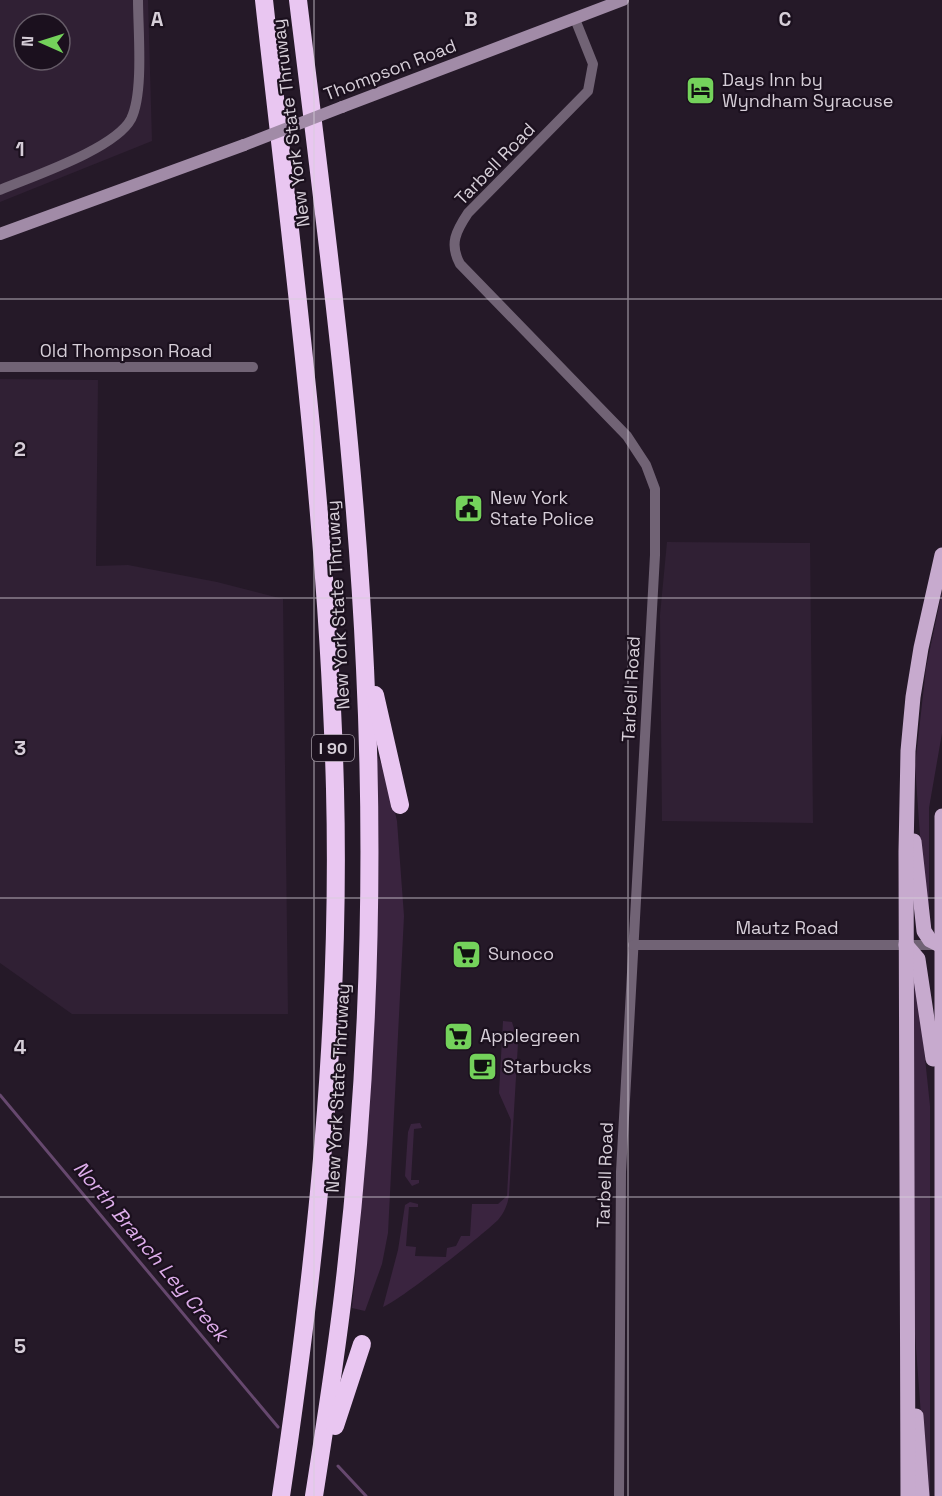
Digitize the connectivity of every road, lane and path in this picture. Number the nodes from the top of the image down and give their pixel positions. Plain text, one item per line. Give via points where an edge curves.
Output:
1 (138, 0) edge
2 (264, 0) edge
3 (298, 0) edge
4 (311, 0) edge
5 (623, 0) edge
6 (575, 19) junction
7 (308, 85) junction
8 (0, 190) edge
9 (0, 234) edge
10 (0, 367) edge
11 (253, 367) dead end
12 (942, 555) edge
13 (363, 633) junction
14 (907, 778) junction
15 (400, 805) dead end
16 (942, 816) edge
17 (633, 945) junction
18 (906, 945) junction
19 (940, 945) junction
20 (940, 1110) edge
21 (362, 1344) dead end
22 (908, 1351) junction
23 (319, 1463) junction
24 (281, 1496) edge
25 (314, 1496) edge
26 (620, 1496) edge
27 (908, 1496) edge
28 (922, 1496) edge
29 (942, 1496) edge

1 - 8 street via 139,57 130,120 109,142
2 - 24 highway, New York State Thruway / I 90 via 323,564 335,804 331,1026 321,1182 307,1316
3 - 7 highway, New York State Thruway / I 90
4 - 7 highway
5 - 6 street, Thompson Road
6 - 9 street, Thompson Road, bridge
6 - 17 street, Tarbell Road via 594,64 588,91 468,213 454,237 454,249 460,264 627,436 646,465 655,489 656,555
7 - 13 highway, New York State Thruway / I 90 via 352,478
10 - 11 street, Old Thompson Road
12 - 14 main road via 913,697
13 - 15 highway
13 - 23 highway, New York State Thruway / I 90 via 368,843 364,1036 344,1288
14 - 18 main road
14 - 19 main road via 924,931
16 - 19 main road
17 - 18 street, Mautz Road
17 - 26 street, Tarbell Road via 620,1221
18 - 19 street, Mautz Road
18 - 20 main road via 918,959
18 - 22 main road
19 - 20 main road
20 - 29 main road
21 - 23 highway via 331,1439
22 - 27 main road
22 - 28 main road
23 - 25 highway, New York State Thruway / I 90

